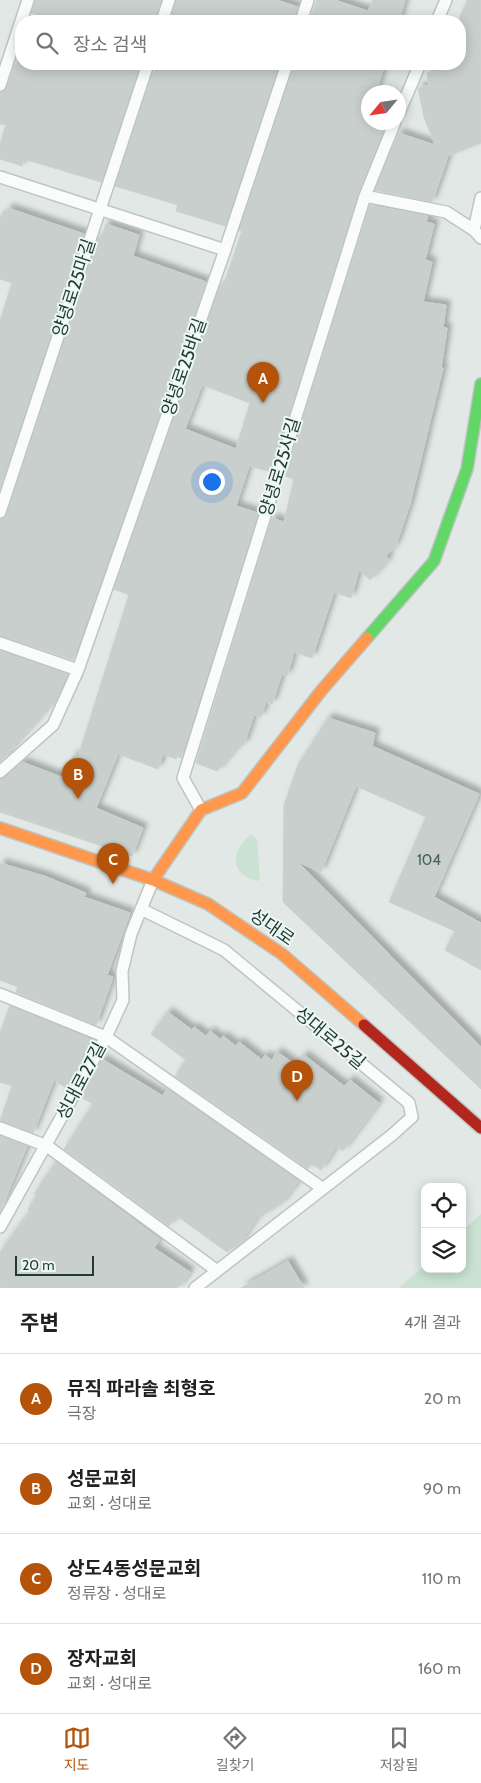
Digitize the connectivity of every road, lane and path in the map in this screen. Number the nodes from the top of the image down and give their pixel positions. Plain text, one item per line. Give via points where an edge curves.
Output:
1 (28, 0) edge
2 (169, 0) edge
3 (308, 0) edge
4 (446, 0) edge
5 (23, 15) edge
6 (164, 15) edge
7 (303, 15) edge
8 (440, 15) edge
9 (15, 39) edge
10 (146, 70) edge
11 (285, 70) edge
12 (417, 70) edge
13 (0, 85) edge
14 (406, 96) edge
15 (392, 130) edge
16 (0, 177) edge
17 (365, 196) junction
18 (481, 198) edge
19 (100, 208) junction
20 (477, 234) edge
21 (225, 250) junction
22 (481, 384) edge
23 (0, 512) edge
24 (0, 643) edge
25 (78, 670) junction
26 (0, 772) edge
27 (202, 810) junction
28 (0, 828) edge
29 (153, 880) junction
30 (140, 909) junction
31 (0, 994) edge
32 (106, 1037) junction
33 (0, 1128) edge
34 (481, 1128) edge
35 (47, 1146) junction
36 (322, 1188) junction
37 (0, 1227) edge
38 (216, 1270) junction
39 (198, 1287) edge

1 - 5 lane
2 - 6 lane
3 - 7 lane
4 - 8 lane
9 - 13 lane
10 - 19 lane, 양녕로25마길
11 - 21 lane, 양녕로25바길
12 - 14 lane
15 - 17 lane, 양녕로25사길
16 - 19 lane
17 - 20 lane via 446,212
17 - 27 lane, 양녕로25사길 via 183,778
18 - 20 lane
19 - 21 lane
19 - 23 lane, 양녕로25마길
21 - 25 lane, 양녕로25바길
22 - 27 street via 467,468 434,561 321,692 242,793
24 - 25 lane
25 - 26 lane, 양녕로25바길 via 53,725
27 - 29 street
28 - 29 street, 성대로
29 - 30 lane
29 - 34 street, 성대로 via 208,904 282,954
30 - 32 lane via 122,971 123,1000
30 - 36 lane, 성대로25길 via 224,950 409,1103 412,1117
31 - 32 lane, 성대로27길
32 - 35 lane, 성대로27길
32 - 36 lane
33 - 35 lane
35 - 37 lane, 성대로27길
35 - 38 lane
36 - 38 lane, 성대로25길
38 - 39 lane, 성대로25길

